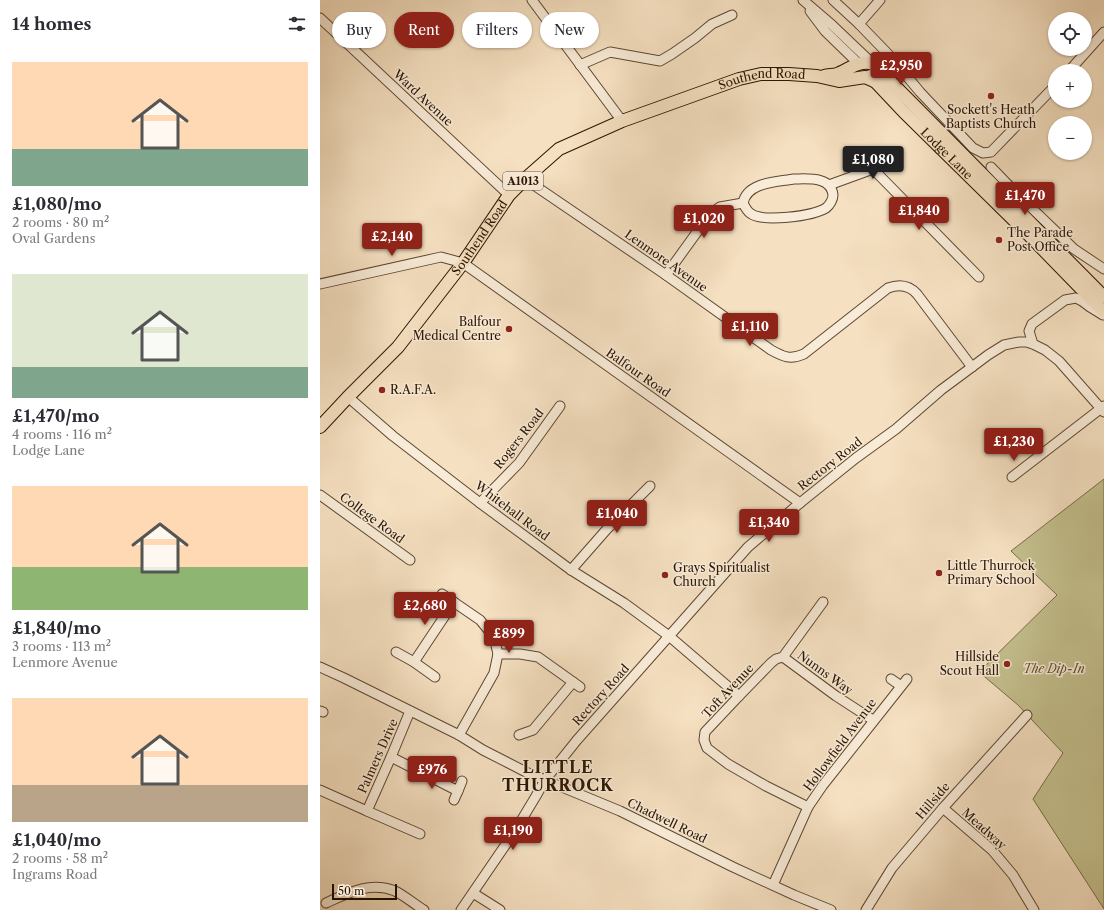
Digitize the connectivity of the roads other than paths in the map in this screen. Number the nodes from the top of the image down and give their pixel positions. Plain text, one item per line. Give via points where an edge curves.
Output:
1 (532, 0) edge
2 (803, 0) edge
3 (833, 0) edge
4 (880, 0) edge
5 (732, 15) dead end
6 (320, 18) edge
7 (859, 24) junction
8 (1104, 32) edge
9 (840, 46) junction
10 (854, 46) junction
11 (859, 64) junction
12 (873, 64) junction
13 (1075, 64) edge
14 (580, 65) junction
15 (842, 71) junction
16 (817, 76) junction
17 (855, 78) junction
18 (874, 81) junction
19 (1048, 93) edge
20 (622, 121) junction
21 (861, 157) dead end
22 (992, 167) dead end
23 (873, 169) junction
24 (525, 179) junction
25 (829, 185) junction
26 (509, 195) junction
27 (743, 203) junction
28 (463, 263) junction
29 (1104, 269) edge
30 (666, 275) junction
31 (979, 277) dead end
32 (320, 284) edge
33 (1104, 297) edge
34 (1104, 312) edge
35 (1104, 315) edge
36 (1033, 344) junction
37 (972, 367) junction
38 (348, 397) junction
39 (560, 406) dead end
40 (1103, 409) edge
41 (320, 427) edge
42 (1012, 477) dead end
43 (650, 486) dead end
44 (320, 495) edge
45 (480, 503) junction
46 (800, 503) junction
47 (410, 560) dead end
48 (571, 570) junction
49 (442, 594) dead end
50 (454, 602) junction
51 (823, 602) dead end
52 (669, 636) junction
53 (396, 652) dead end
54 (498, 654) junction
55 (783, 657) junction
56 (414, 662) junction
57 (320, 667) edge
58 (435, 677) dead end
59 (907, 678) dead end
60 (891, 679) dead end
61 (900, 686) junction
62 (738, 696) junction
63 (410, 710) junction
64 (1026, 715) dead end
65 (873, 720) junction
66 (459, 735) junction
67 (519, 735) dead end
68 (391, 757) junction
69 (545, 780) junction
70 (462, 781) dead end
71 (320, 790) edge
72 (458, 791) junction
73 (454, 800) dead end
74 (808, 807) junction
75 (943, 808) junction
76 (367, 811) junction
77 (420, 834) dead end
78 (773, 886) junction
79 (473, 893) junction
80 (326, 903) dead end
81 (424, 910) edge
82 (461, 910) edge
83 (500, 910) edge
84 (831, 910) edge
85 (866, 910) edge
86 (1034, 910) edge

1 - 14 street
2 - 9 street, Lodge Lane via 825,31
2 - 10 street, Lodge Lane
3 - 7 street, Lodge Lane
4 - 7 street
5 - 14 street via 712,24 660,61 610,52
6 - 26 street, Ward Avenue
7 - 19 street, Lodge Lane via 968,143 983,153 992,152
8 - 13 street
9 - 11 street, Lodge Lane
9 - 15 street via 846,61
10 - 11 street via 860,59
10 - 12 street, Lodge Lane
11 - 12 main road, Southend Road / A1013
11 - 15 main road, Southend Road / A1013
11 - 17 main road via 860,71
11 - 18 main road, Lodge Lane
12 - 33 main road, Lodge Lane
14 - 20 street
15 - 16 main road, Southend Road / A1013 via 838,74
16 - 17 main road, Southend Road / A1013 via 839,81
16 - 20 main road, Southend Road / A1013 via 760,74 739,79
17 - 18 main road, Southend Road / A1013 via 865,77
18 - 34 main road, Lodge Lane
20 - 24 main road, Southend Road / A1013 via 559,149
21 - 23 street
22 - 29 street, Lodge Lane via 1074,249
23 - 25 street
23 - 31 street
24 - 26 main road, Southend Road / A1013
24 - 30 street, Lenmore Avenue
25 - 27 street via 820,180 810,179 769,183 748,192
25 - 27 street via 833,197 828,206 789,218 758,217 750,213
26 - 28 main road, Southend Road / A1013
27 - 30 street via 720,207 710,214
28 - 32 street via 441,257
28 - 38 main road, Southend Road / A1013 via 398,347
28 - 46 street, Balfour Road
30 - 37 street, Lenmore Avenue via 772,350 789,358 804,354 888,288 907,287 917,294
35 - 36 street via 1076,298 1065,300 1032,324 1029,331
36 - 37 street, Rectory Road via 1019,342 1004,345
36 - 40 street, Rectory Road via 1059,361
37 - 46 street, Rectory Road
38 - 41 main road, Southend Road / A1013
38 - 45 street, Whitehall Road via 393,436
39 - 45 street, Rogers Road via 519,463
40 - 42 street
43 - 48 street
44 - 47 street, College Road
45 - 48 street, Whitehall Road
46 - 52 street, Rectory Road via 748,547
48 - 52 street, Whitehall Road via 624,603
49 - 50 street
50 - 54 street via 480,620 494,637
50 - 56 street
51 - 55 street, Toft Avenue
52 - 62 street, Whitehall Road
52 - 69 street, Rectory Road
53 - 56 street
54 - 66 street via 494,673
54 - 67 street via 538,657 577,684 533,730
55 - 62 street, Toft Avenue via 771,663
55 - 65 street, Nunns Way
56 - 58 street
57 - 63 street, Chadwell Road
59 - 61 street, Hollowfield Avenue
60 - 61 street
61 - 65 street, Hollowfield Avenue
62 - 74 street, Toft Avenue via 705,732 707,748 728,764
63 - 66 street, Chadwell Road
63 - 68 street, Palmers Drive
64 - 75 street, Hillside
65 - 74 street, Hollowfield Avenue
66 - 69 street, Chadwell Road via 483,750
68 - 72 street
68 - 76 street, Palmers Drive
69 - 78 street, Chadwell Road via 620,811
69 - 79 street, Rectory Road via 515,831
70 - 72 street
71 - 76 street, Palmers Drive
72 - 73 street
74 - 78 street, Hollowfield Avenue
75 - 85 street, Hillside via 892,868
75 - 86 street, Meadway via 992,850 1013,875
76 - 77 street, Palmers Drive
78 - 84 street, Chadwell Road
79 - 82 street, Rectory Road
79 - 83 street
80 - 81 street via 368,887 382,887 396,892

